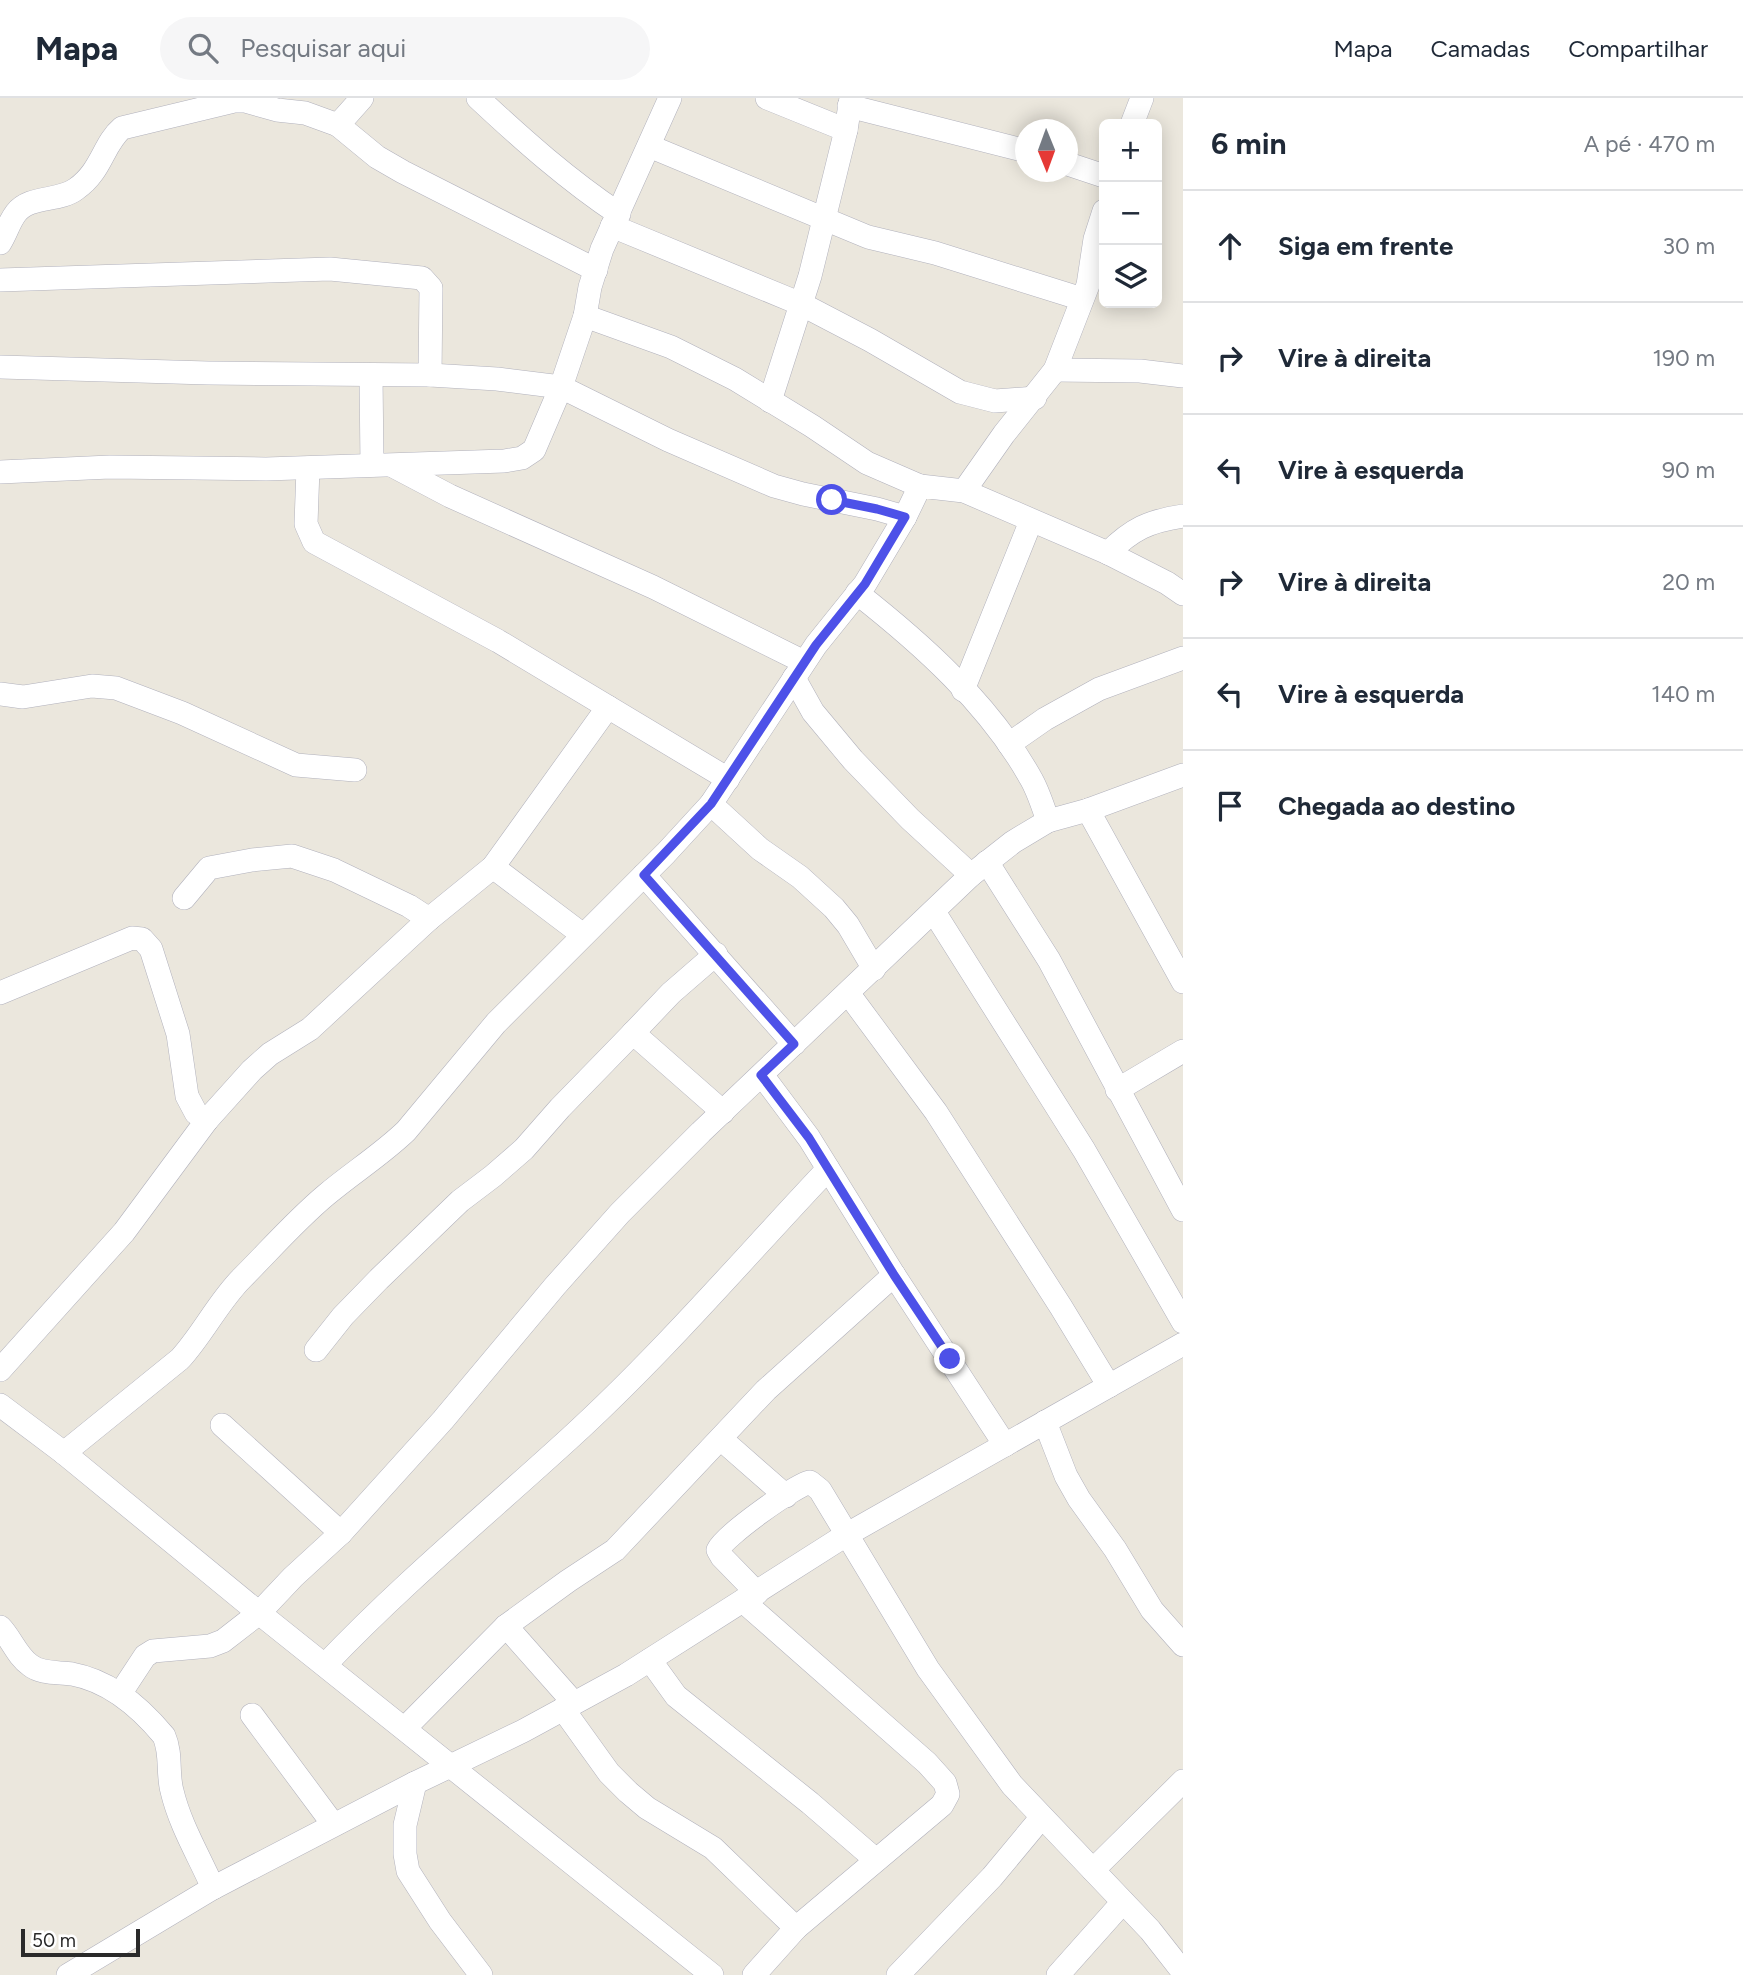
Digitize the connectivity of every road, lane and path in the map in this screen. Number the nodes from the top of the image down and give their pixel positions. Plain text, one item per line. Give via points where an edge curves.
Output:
1 (362, 98) edge
2 (478, 98) edge
3 (670, 98) edge
4 (767, 98) edge
5 (1142, 98) edge
6 (850, 102) edge
7 (300, 106) edge
8 (1134, 119) edge
9 (338, 125) junction
10 (846, 130) junction
11 (649, 146) junction
12 (1015, 149) edge
13 (1078, 167) edge
14 (1099, 174) edge
15 (823, 219) junction
16 (616, 220) junction
17 (1099, 227) edge
18 (0, 243) edge
19 (596, 270) junction
20 (0, 280) edge
21 (1082, 299) junction
22 (801, 304) junction
23 (585, 316) junction
24 (0, 367) edge
25 (1055, 370) junction
26 (371, 375) junction
27 (430, 375) junction
28 (1183, 376) edge
29 (561, 387) junction
30 (1035, 398) junction
31 (770, 401) junction
32 (382, 465) junction
33 (308, 468) junction
34 (0, 472) edge
35 (920, 486) junction
36 (964, 491) junction
37 (1183, 516) edge
38 (905, 517) junction
39 (1031, 521) junction
40 (1108, 553) junction
41 (858, 593) junction
42 (1183, 594) edge
43 (1183, 658) edge
44 (799, 670) junction
45 (963, 690) junction
46 (0, 694) edge
47 (608, 708) junction
48 (1009, 744) junction
49 (355, 770) dead end
50 (1183, 775) edge
51 (728, 779) junction
52 (711, 804) junction
53 (1088, 810) junction
54 (1048, 821) junction
55 (494, 867) junction
56 (979, 868) junction
57 (644, 875) junction
58 (184, 898) dead end
59 (934, 912) junction
60 (429, 919) junction
61 (583, 935) junction
62 (716, 954) junction
63 (874, 969) junction
64 (1183, 982) edge
65 (0, 993) edge
66 (848, 993) junction
67 (633, 1032) junction
68 (794, 1044) junction
69 (1183, 1051) edge
70 (761, 1075) junction
71 (1117, 1090) junction
72 (723, 1112) junction
73 (207, 1121) junction
74 (828, 1169) junction
75 (1183, 1210) edge
76 (894, 1275) junction
77 (1183, 1322) edge
78 (1183, 1344) edge
79 (316, 1350) dead end
80 (0, 1370) edge
81 (1109, 1386) junction
82 (0, 1405) edge
83 (1045, 1422) junction
84 (222, 1425) dead end
85 (721, 1439) junction
86 (1004, 1445) junction
87 (64, 1453) junction
88 (786, 1496) junction
89 (341, 1532) junction
90 (846, 1535) junction
91 (750, 1597) junction
92 (259, 1613) junction
93 (506, 1626) junction
94 (0, 1627) edge
95 (1183, 1646) edge
96 (650, 1660) junction
97 (325, 1665) junction
98 (120, 1694) junction
99 (568, 1706) junction
100 (251, 1715) dead end
101 (405, 1728) junction
102 (451, 1766) junction
103 (1183, 1781) edge
104 (415, 1783) junction
105 (1041, 1818) junction
106 (333, 1824) junction
107 (876, 1860) junction
108 (1093, 1870) junction
109 (213, 1888) junction
110 (1123, 1902) junction
111 (796, 1928) junction
112 (1183, 1972) edge
113 (68, 1975) edge
114 (481, 1975) edge
115 (712, 1975) edge
116 (754, 1975) edge
117 (898, 1975) edge
118 (1058, 1975) edge

1 - 9 street
2 - 16 street
3 - 11 street
4 - 10 street
5 - 8 street
6 - 10 street
6 - 12 street
7 - 9 street
7 - 18 street via 277,110 234,102 122,128 113,136 97,169 75,190 35,201 16,212
9 - 19 street via 389,164
10 - 15 street
11 - 15 street
11 - 16 street
13 - 14 street
15 - 21 street via 868,237
15 - 22 street
16 - 19 street
16 - 22 street
17 - 21 street
19 - 23 street
20 - 27 street via 330,269 422,278 431,288 433,305
21 - 25 street
22 - 30 street via 960,392 995,401
22 - 31 street
23 - 29 street
23 - 31 street via 671,346
24 - 26 street
25 - 28 street via 1140,370
25 - 30 street
26 - 27 street
26 - 32 street
27 - 29 street
29 - 32 street via 528,455 504,461
29 - 38 street via 774,486
30 - 36 street
31 - 35 street via 867,463
32 - 33 street
32 - 44 street via 653,587
33 - 34 street via 110,467
33 - 47 street via 306,524 314,542 498,641
35 - 36 street
35 - 38 street
36 - 39 street
37 - 40 street via 1140,527
38 - 41 street
39 - 40 street
39 - 45 street
40 - 42 street
41 - 44 street
41 - 45 street via 910,635
43 - 48 street via 1099,689
44 - 51 street
44 - 56 street via 813,712 853,760 910,819
45 - 48 street
46 - 49 street via 23,697 92,686 116,688 296,765
47 - 51 street
47 - 55 street
48 - 54 street via 1031,778
50 - 53 street
51 - 52 street
52 - 57 street
52 - 63 street via 834,908
53 - 54 street
53 - 64 street
54 - 56 street
55 - 60 street
55 - 61 street
56 - 59 street
56 - 71 street via 1049,960
57 - 61 street
57 - 62 street
58 - 60 street via 209,868 292,856 334,870
59 - 63 street
59 - 77 street via 1084,1150
60 - 73 street via 310,1029 252,1070
61 - 87 street via 496,1023 390,1147 325,1195 239,1281 180,1359
62 - 67 street
62 - 68 street
63 - 66 street
65 - 73 street via 132,938 142,939 151,949 178,1034 187,1096 196,1113
66 - 68 street
66 - 81 street via 936,1112
67 - 72 street
67 - 79 street via 524,1149 460,1201 379,1279
68 - 70 street
69 - 71 street
70 - 72 street
70 - 74 street
71 - 75 street
72 - 89 street via 620,1213
73 - 80 street via 124,1232
74 - 76 street
74 - 97 street via 572,1437 370,1617
76 - 85 street via 766,1390
76 - 86 street
78 - 81 street
81 - 83 street
82 - 87 street
83 - 86 street
83 - 95 street via 1079,1499 1152,1610
84 - 89 street
85 - 88 street
85 - 93 street via 615,1550
86 - 90 street
87 - 92 street
88 - 90 street via 810,1482 820,1490
88 - 91 street via 730,1535 718,1550
89 - 92 street
90 - 91 street
90 - 105 street via 941,1688
91 - 96 street
91 - 107 street via 945,1783 948,1794 942,1805
92 - 97 street
92 - 98 street via 210,1646 153,1651
93 - 99 street
93 - 101 street
94 - 98 street via 32,1667 83,1677
96 - 99 street
96 - 107 street via 676,1696
97 - 101 street
98 - 109 street via 168,1745 171,1788
99 - 102 street
99 - 111 street via 609,1773 628,1792 713,1848
100 - 106 street
101 - 102 street
102 - 104 street
102 - 115 street
103 - 108 street
104 - 106 street
104 - 114 street via 405,1825 408,1871
105 - 108 street
105 - 117 street via 992,1877
106 - 109 street
107 - 111 street
108 - 110 street
109 - 113 street
110 - 112 street
110 - 118 street
111 - 116 street

